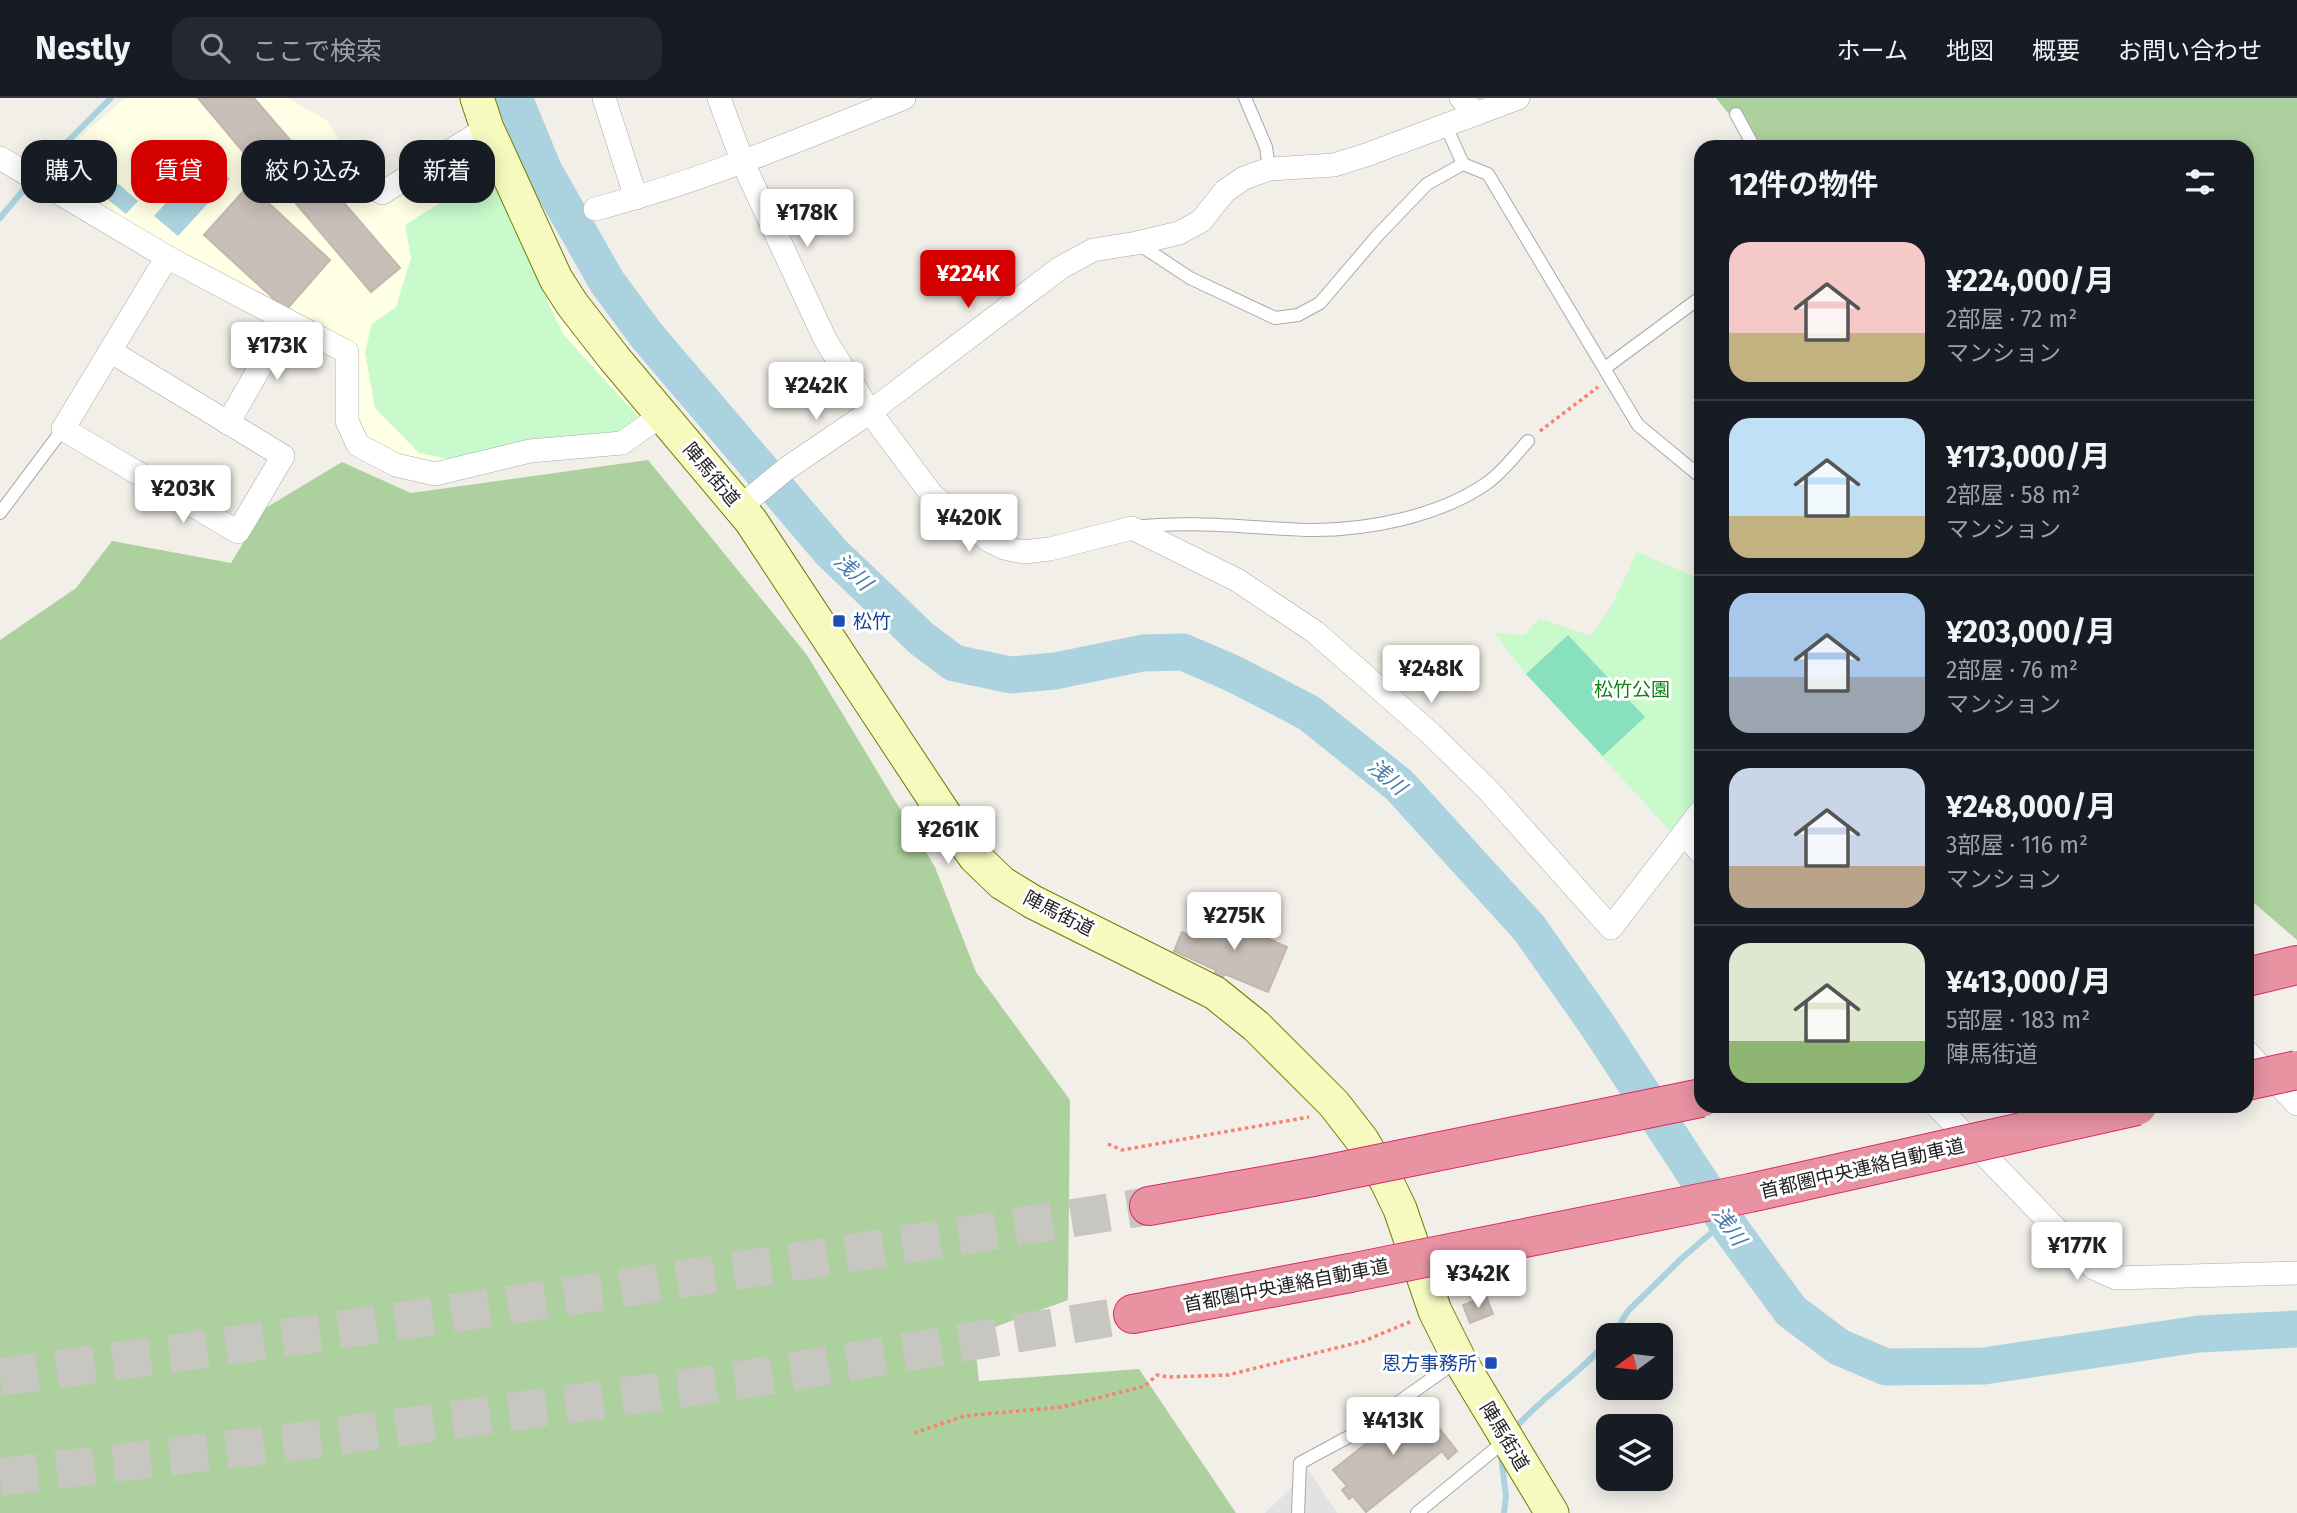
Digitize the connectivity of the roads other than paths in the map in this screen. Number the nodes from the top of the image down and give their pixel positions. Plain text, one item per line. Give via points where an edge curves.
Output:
1 (604, 98) edge
2 (719, 98) edge
3 (904, 98) edge
4 (1245, 98) edge
5 (1518, 98) edge
6 (1469, 106) edge
7 (482, 113) edge
8 (1736, 114) dead end
9 (1446, 126) junction
10 (1750, 140) edge
11 (0, 158) edge
12 (743, 163) junction
13 (1463, 164) junction
14 (1269, 169) junction
15 (385, 191) edge
16 (636, 198) junction
17 (595, 209) dead end
18 (1138, 243) junction
19 (167, 257) junction
20 (1694, 303) edge
21 (287, 320) junction
22 (110, 351) junction
23 (1608, 373) junction
24 (870, 412) junction
25 (662, 415) junction
26 (228, 423) junction
27 (63, 429) junction
28 (1528, 441) road end
29 (1694, 471) edge
30 (746, 503) junction
31 (0, 513) edge
32 (1132, 528) junction
33 (1694, 821) edge
34 (1685, 834) junction
35 (1694, 845) edge
36 (2297, 965) edge
37 (2254, 975) edge
38 (2254, 1059) edge
39 (2297, 1070) edge
40 (2254, 1079) edge
41 (1694, 1099) edge
42 (2297, 1104) edge
43 (1944, 1113) edge
44 (2106, 1113) edge
45 (1149, 1206) tunnel mouth
46 (2297, 1273) edge
47 (1133, 1314) tunnel mouth
48 (1459, 1359) junction
49 (1507, 1440) junction
50 (1297, 1513) edge
51 (1417, 1513) edge
52 (1552, 1513) edge

1 - 16 street
2 - 12 street
3 - 12 street
4 - 14 lane via 1266,147
5 - 6 street
6 - 9 street
7 - 15 street
7 - 25 main road, 陣馬街道 via 556,279
8 - 10 lane
9 - 13 lane
9 - 14 street via 1334,165
11 - 19 street
12 - 16 street
12 - 24 street via 825,339
13 - 18 lane via 1427,184 1320,303 1298,315 1275,318 1191,278
13 - 23 lane via 1488,174
14 - 18 street via 1225,191 1201,221 1179,233
16 - 17 street
18 - 24 street via 1093,250 1060,268
19 - 21 street
19 - 22 street
20 - 23 lane
21 - 25 street via 347,352 347,421 358,445 396,465 435,474 530,451 622,443
21 - 26 street
22 - 26 street
22 - 27 street
23 - 29 lane via 1638,425
24 - 30 street via 786,469
24 - 32 street via 932,495 1004,548 1050,550
25 - 30 main road, 陣馬街道
26 - 27 street via 283,456 238,532
27 - 31 lane
28 - 32 lane via 1489,482 1459,500 1415,516 1310,530 1194,524
30 - 48 main road, 陣馬街道 via 751,521 975,857 1002,883 1033,902 1215,992 1334,1104 1387,1182 1435,1311
32 - 34 street via 1237,580 1315,632 1488,790 1611,928
33 - 34 street
34 - 35 street
36 - 37 highway
38 - 42 street
39 - 40 highway, bridge
41 - 45 highway, bridge
43 - 46 street via 2094,1268 2116,1278
44 - 47 highway, 首都圏中央連絡自動車道, bridge via 1750,1193
48 - 49 main road, 陣馬街道
48 - 50 lane via 1352,1435 1300,1463
49 - 51 lane
49 - 52 main road, 陣馬街道

